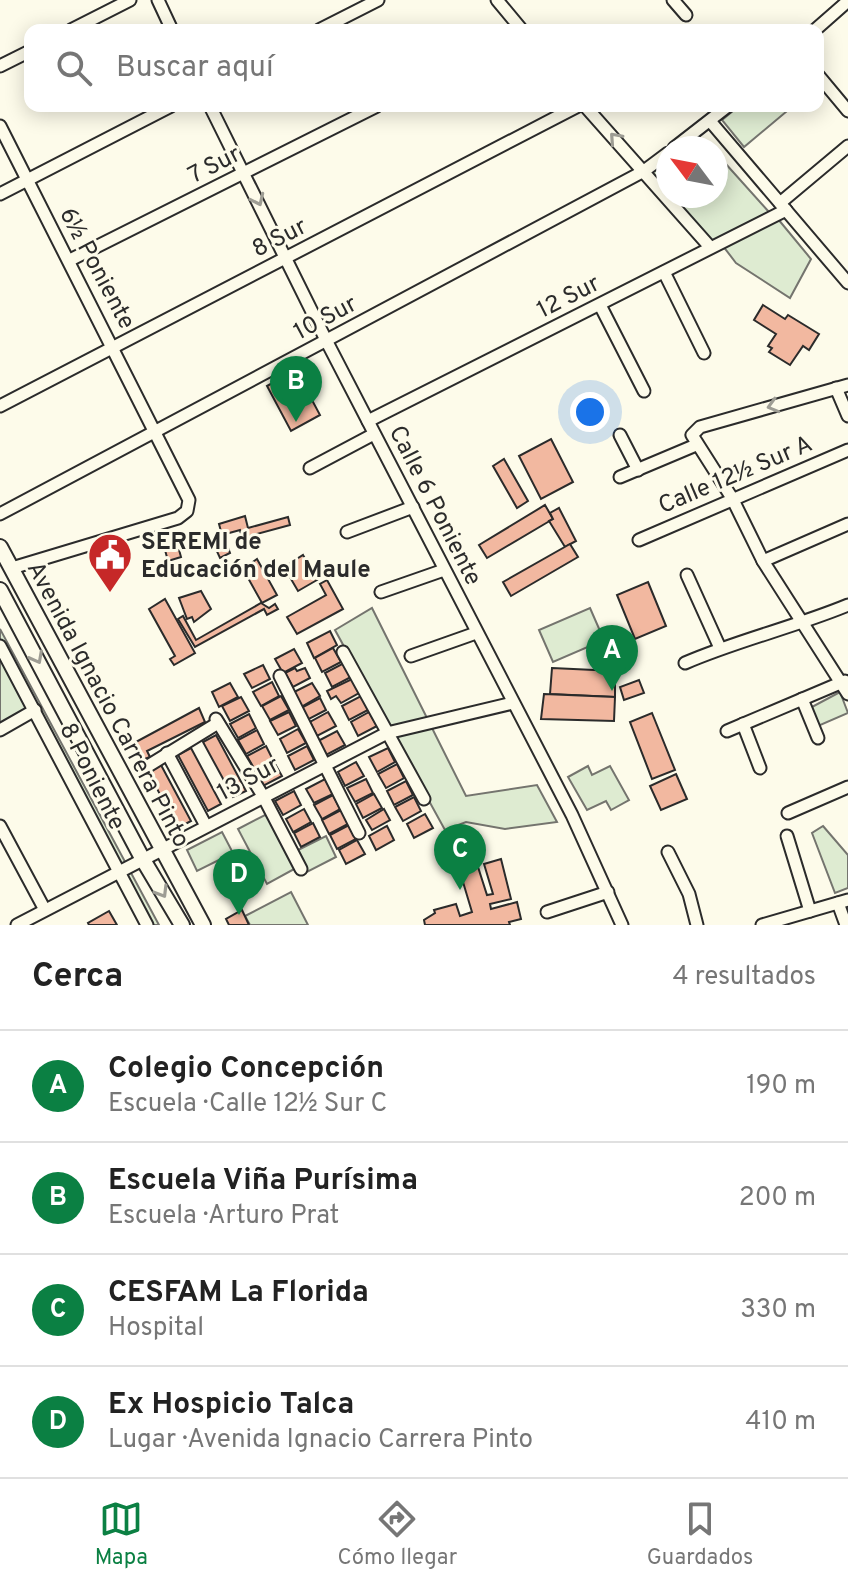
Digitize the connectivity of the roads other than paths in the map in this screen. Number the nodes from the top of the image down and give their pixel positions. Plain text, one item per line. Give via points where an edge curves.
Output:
1 (130, 0) edge
2 (158, 0) edge
3 (378, 0) edge
4 (497, 0) edge
5 (673, 0) edge
6 (843, 2) edge
7 (686, 15) dead end
8 (83, 24) edge
9 (169, 24) edge
10 (331, 24) edge
11 (516, 24) edge
12 (821, 24) edge
13 (24, 54) edge
14 (0, 66) edge
15 (824, 82) edge
16 (848, 111) edge
17 (159, 112) edge
18 (213, 112) edge
19 (365, 112) edge
20 (566, 112) edge
21 (590, 112) edge
22 (721, 112) edge
23 (710, 121) junction
24 (0, 126) edge
25 (690, 136) edge
26 (846, 152) edge
27 (656, 162) edge
28 (644, 171) junction
29 (245, 173) junction
30 (27, 179) junction
31 (0, 194) edge
32 (783, 206) junction
33 (710, 247) junction
34 (285, 258) junction
35 (70, 260) junction
36 (664, 272) junction
37 (848, 283) edge
38 (600, 305) junction
39 (327, 342) junction
40 (114, 346) junction
41 (704, 353) dead end
42 (842, 386) edge
43 (644, 391) dead end
44 (0, 406) edge
45 (848, 416) edge
46 (368, 421) junction
47 (157, 430) junction
48 (374, 434) junction
49 (620, 435) dead end
50 (696, 445) junction
51 (848, 450) edge
52 (310, 468) dead end
53 (638, 470) junction
54 (620, 477) dead end
55 (732, 498) junction
56 (413, 507) junction
57 (0, 514) edge
58 (848, 524) edge
59 (347, 532) dead end
60 (639, 540) dead end
61 (0, 547) edge
62 (763, 561) junction
63 (12, 568) junction
64 (444, 570) junction
65 (687, 575) dead end
66 (0, 590) edge
67 (381, 592) dead end
68 (848, 605) edge
69 (803, 624) junction
70 (476, 633) junction
71 (720, 648) junction
72 (1, 652) edge
73 (343, 652) dead end
74 (411, 656) dead end
75 (685, 663) dead end
76 (280, 676) dead end
77 (845, 681) edge
78 (848, 694) edge
79 (802, 699) junction
80 (513, 703) junction
81 (35, 710) junction
82 (743, 724) junction
83 (0, 730) edge
84 (727, 731) dead end
85 (387, 733) junction
86 (818, 738) dead end
87 (167, 753) junction
88 (322, 765) junction
89 (148, 766) dead end
90 (760, 768) dead end
91 (848, 787) edge
92 (263, 796) junction
93 (424, 799) dead end
94 (788, 813) dead end
95 (0, 826) edge
96 (206, 826) junction
97 (359, 833) dead end
98 (787, 836) dead end
99 (162, 851) junction
100 (668, 852) dead end
101 (142, 858) junction
102 (301, 869) dead end
103 (117, 871) junction
104 (608, 892) junction
105 (843, 902) edge
106 (45, 910) junction
107 (810, 911) junction
108 (547, 912) dead end
109 (17, 925) edge
110 (147, 925) edge
111 (182, 925) edge
112 (203, 925) edge
113 (622, 925) edge
114 (697, 925) edge
115 (762, 925) edge
116 (846, 925) edge

1 - 8 street
2 - 9 street
3 - 10 street
4 - 11 street
5 - 7 street
6 - 12 street
13 - 14 street
15 - 16 street
17 - 30 street
18 - 29 street, Calle 6 Poniente
19 - 29 street, 7 Sur
20 - 34 street, 8 Sur
28 -> 21 street
22 - 23 street
23 - 25 street
23 - 32 street
24 - 30 street, 6½ Poniente
26 - 32 street, 12 Sur
27 - 28 street, 10 Sur
28 - 33 street
28 - 39 street, 10 Sur
29 -> 34 street, Calle 6 Poniente
29 - 35 street, 7 Sur
30 - 31 street
30 - 35 street, 6½ Poniente
32 - 33 street, 12 Sur
32 - 37 street
33 - 36 street, 12 Sur
34 - 39 street, Calle 6 Poniente
34 - 40 street, 8 Sur
35 - 40 street, 6½ Poniente
36 - 38 street, 12 Sur
36 - 41 street
38 - 43 street
38 - 46 street, 12 Sur
39 - 46 street, Calle 6 Poniente
39 - 47 street, 10 Sur
40 - 44 street, 8 Sur
40 - 47 street, 6½ Poniente
42 - 45 street
42 -> 50 street via 693,431
46 - 48 street, Calle 6 Poniente
47 - 57 street, 10 Sur
47 - 63 street, 6½ Poniente via 189,500 187,511
48 - 52 street
48 - 56 street, Calle 6 Poniente
49 - 53 street
50 - 53 street
50 - 55 street
51 - 55 street, Calle 12½ Sur A
53 - 54 street
55 - 60 street, Calle 12½ Sur A
55 - 62 street
56 - 59 street
56 - 64 street, Calle 6 Poniente
58 - 62 street
61 - 63 main road, Avenida Ignacio Carrera Pinto
62 - 69 street
63 - 99 main road, Avenida Ignacio Carrera Pinto
64 - 67 street
64 - 70 street, Calle 6 Poniente
65 - 71 street
66 -> 101 main road, Avenida Ignacio Carrera Pinto
68 - 69 street
69 - 71 street
69 - 77 street
70 - 74 street
70 - 80 street, Calle 6 Poniente
71 - 75 street
72 - 81 street, 8 Poniente
73 - 85 street
76 - 88 street
77 - 78 street
77 - 79 street
79 - 82 street
79 - 86 street
80 - 85 street, 13 Sur
80 - 104 street, Calle 6 Poniente
81 - 83 street
81 - 103 street, 8 Poniente
82 - 84 street
82 - 90 street
85 - 88 street, 13 Sur
85 - 93 street
87 - 89 street
87 - 92 street via 217,721
87 - 96 street
88 - 92 street, 13 Sur
88 - 97 street
91 - 94 street
92 - 96 street, 13 Sur
92 - 102 street
95 - 106 street
96 - 99 street, 13 Sur
98 - 107 street
99 - 101 street, 13 Sur
99 - 112 main road, Avenida Ignacio Carrera Pinto
100 - 114 street via 689,894
101 - 103 street, 13 Sur
101 -> 111 main road, Avenida Ignacio Carrera Pinto
103 - 106 street, 13 Sur
103 - 110 street, 8 Poniente
104 - 108 street
104 - 113 street, Calle 6 Poniente
105 - 107 street
105 - 116 street
106 - 109 street, 13 Sur
107 - 115 street

